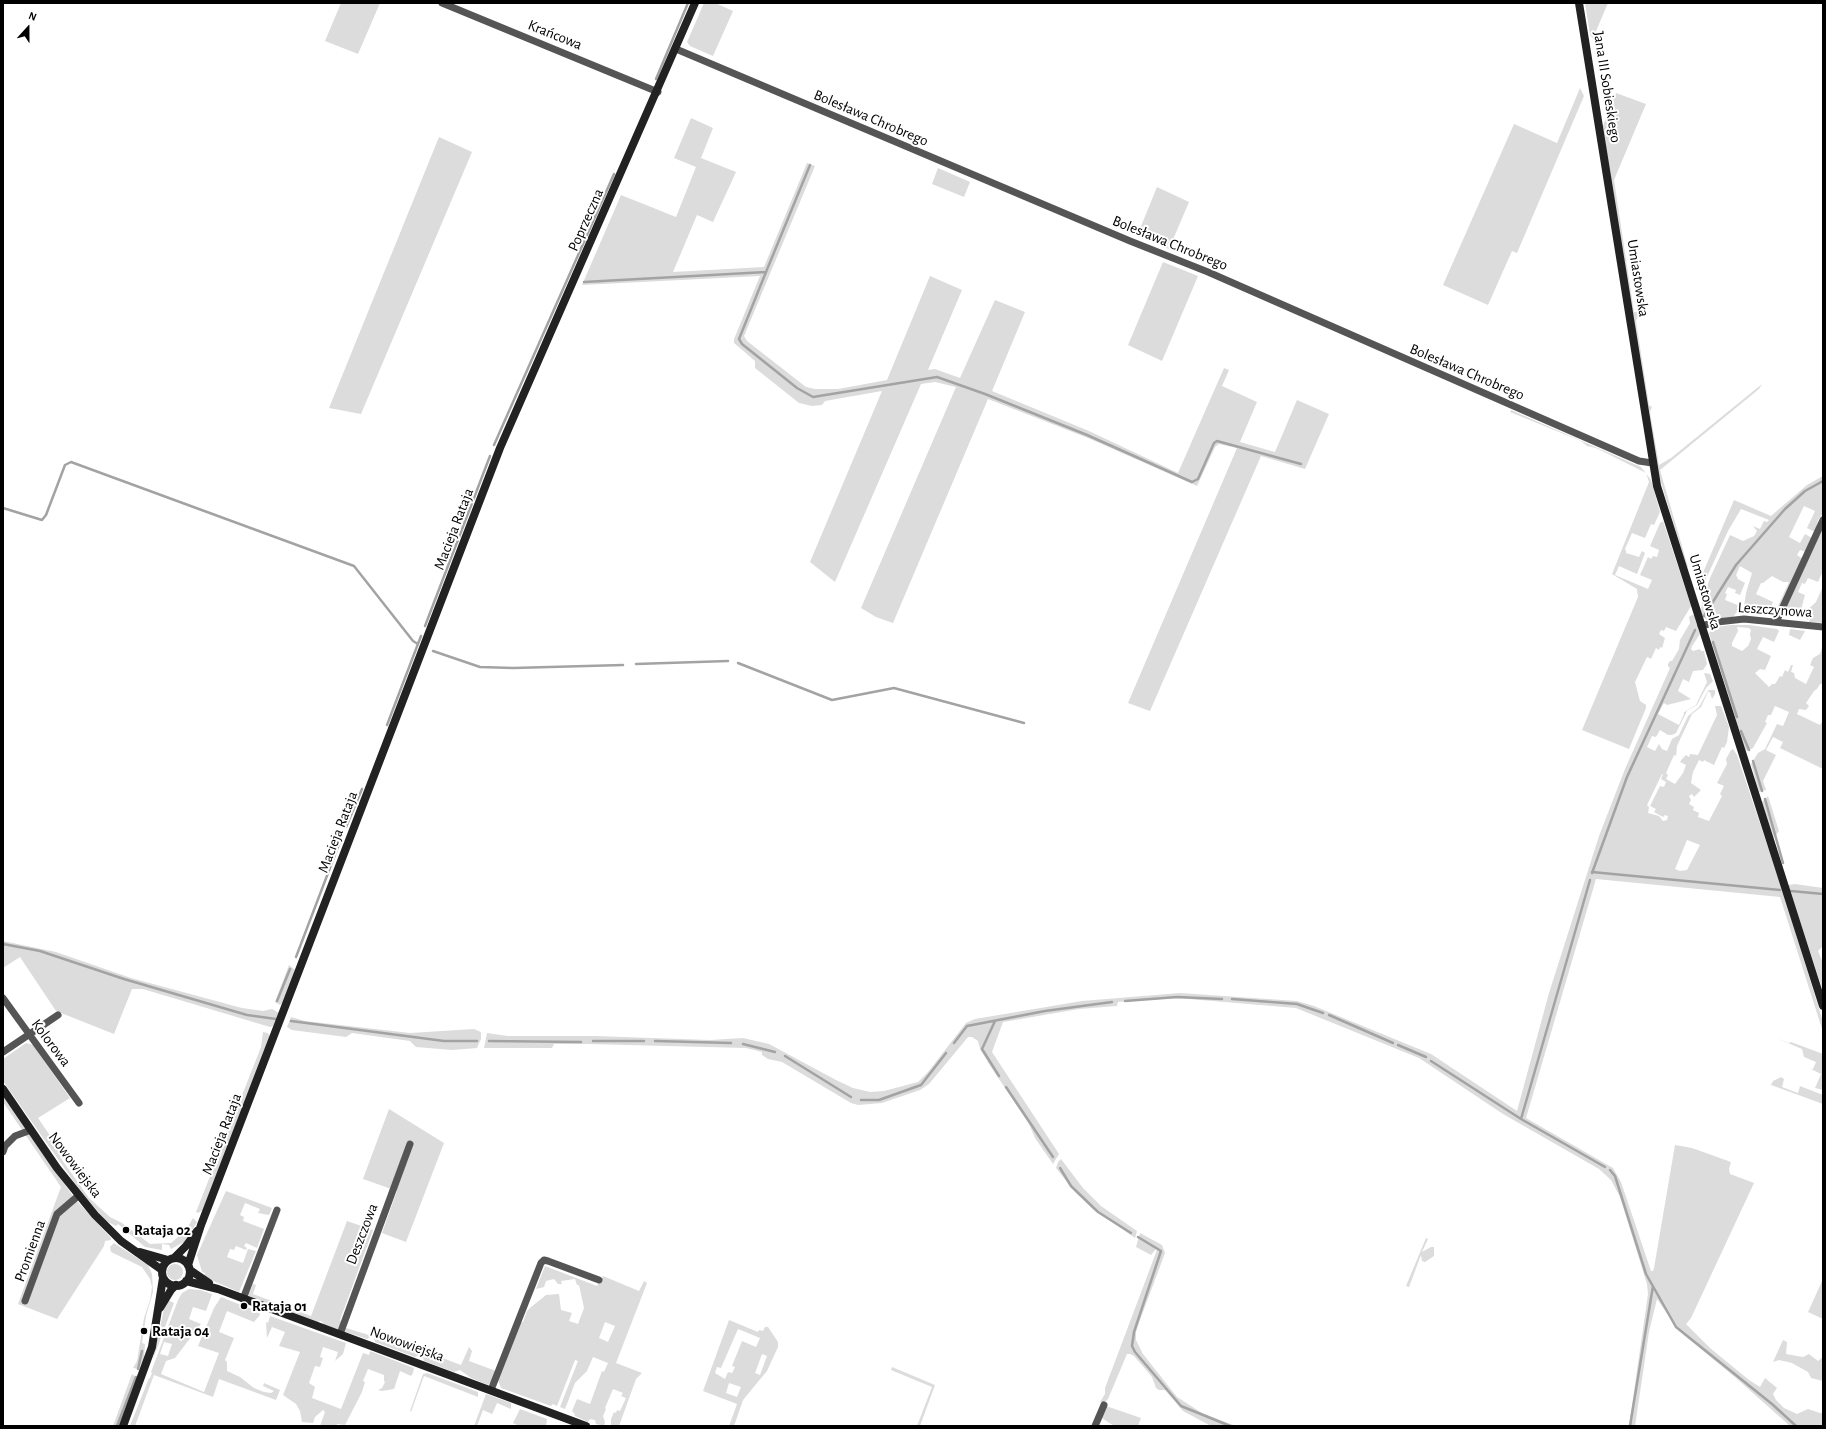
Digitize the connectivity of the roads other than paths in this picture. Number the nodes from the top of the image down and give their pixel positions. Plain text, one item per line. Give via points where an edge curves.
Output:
1 (442, 3) edge
2 (695, 3) edge
3 (1579, 3) edge
4 (676, 49) junction
5 (658, 92) junction
6 (1607, 175) joint
7 (500, 448) joint
8 (1652, 462) junction
9 (1823, 520) edge
10 (1776, 622) junction
11 (1701, 626) junction
12 (1823, 627) edge
13 (3, 998) edge
14 (1823, 1006) edge
15 (58, 1015) dead end
16 (29, 1034) junction
17 (3, 1052) edge
18 (3, 1089) edge
19 (79, 1103) dead end
20 (31, 1130) junction
21 (410, 1144) dead end
22 (3, 1152) edge
23 (78, 1196) junction
24 (277, 1210) dead end
25 (201, 1225) junction
26 (134, 1250) junction
27 (172, 1259) junction
28 (189, 1267) junction
29 (163, 1274) junction
30 (599, 1280) dead end
31 (186, 1281) junction
32 (176, 1285) junction
33 (218, 1289) junction
34 (243, 1299) junction
35 (25, 1301) dead end
36 (158, 1311) junction
37 (340, 1334) junction
38 (491, 1390) junction
39 (1104, 1405) dead end
40 (123, 1426) edge
41 (586, 1426) edge
42 (1095, 1426) edge

1 - 5 street, Krańcowa
2 - 4 street, Poprzeczna
3 - 6 street, Jana III Sobieskiego
4 - 5 street, Poprzeczna
4 - 8 street, Bolesława Chrobrego via 1130,242 1208,272 1639,461
5 - 7 street, Poprzeczna
6 - 8 street, Umiastowska
7 - 25 street, Macieja Rataja
8 - 11 street, Umiastowska via 1657,486
9 - 10 street
10 - 11 street, Leszczynowa via 1732,620
10 - 12 street, Leszczynowa
11 - 14 street, Umiastowska
13 - 16 street, Kolorowa
15 - 16 street
16 - 17 street
16 - 19 street, Kolorowa
18 - 20 street, Nowowiejska
20 - 22 street via 16,1136 5,1146
20 - 23 street, Nowowiejska
21 - 37 street, Deszczowa
23 - 26 street, Nowowiejska via 110,1231
23 - 35 street, Promienna via 57,1214
24 - 34 street
25 - 27 street, Macieja Rataja via 186,1246
25 - 28 street, Macieja Rataja
26 - 27 street, Nowowiejska
26 - 29 street, Nowowiejska
27 - 28 street via 184,1260
27 - 29 street via 164,1264
28 - 31 street
28 - 33 street, Nowowiejska via 195,1275
29 - 32 street via 170,1284
29 - 36 street
30 - 38 street via 548,1261 544,1260 541,1263
31 - 32 street
31 - 33 street, Nowowiejska
32 - 36 street
33 - 34 street, Nowowiejska
34 - 37 street, Nowowiejska
36 - 40 street via 152,1347
37 - 38 street, Nowowiejska
38 - 41 street, Nowowiejska
39 - 42 street

